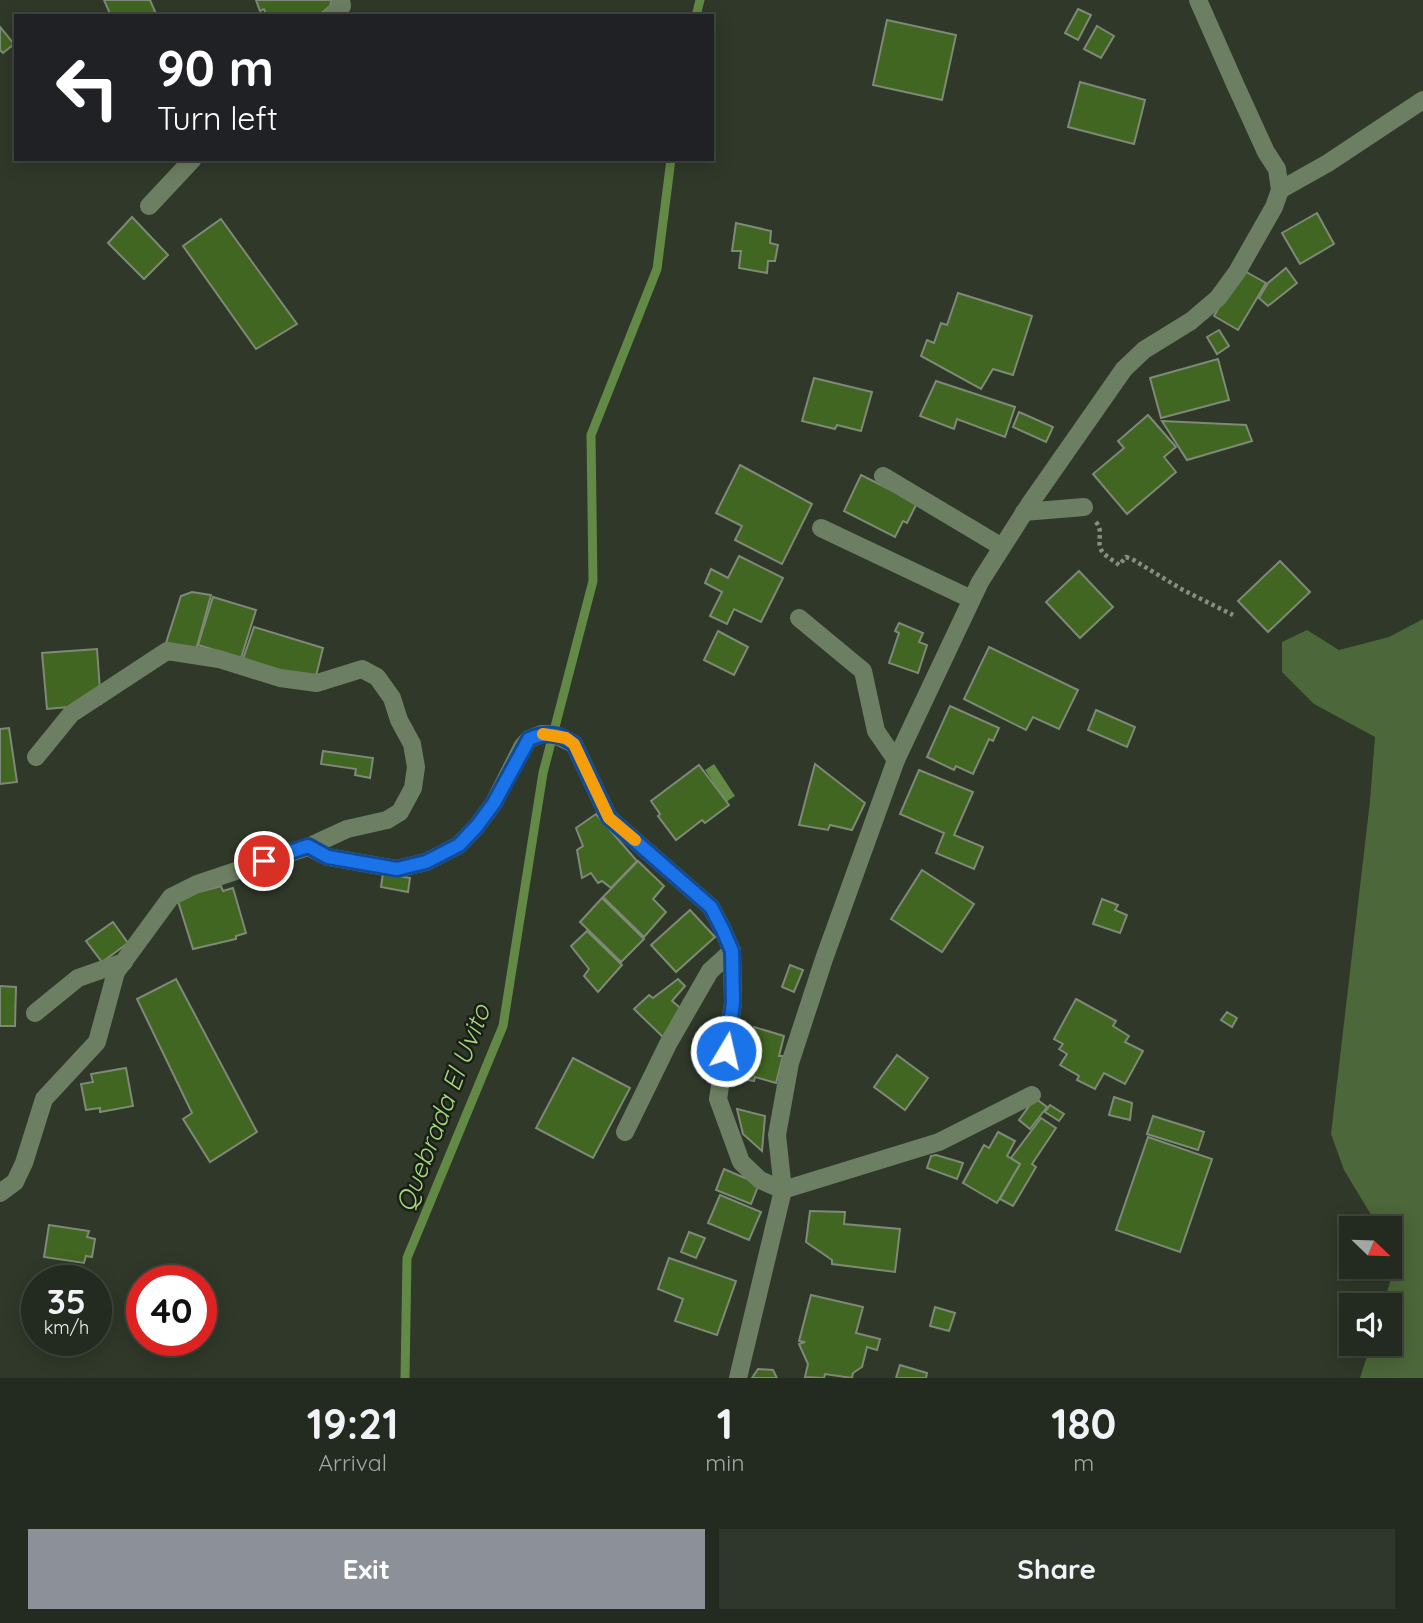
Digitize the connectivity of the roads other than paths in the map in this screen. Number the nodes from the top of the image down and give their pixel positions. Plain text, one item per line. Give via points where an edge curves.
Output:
1 (1198, 0) edge
2 (1423, 100) edge
3 (191, 161) edge
4 (1280, 190) junction
5 (149, 206) dead end
6 (883, 476) dead end
7 (1084, 507) dead end
8 (1024, 512) junction
9 (821, 528) dead end
10 (1002, 547) junction
11 (971, 599) junction
12 (799, 618) dead end
13 (36, 757) dead end
14 (897, 760) junction
15 (308, 846) junction
16 (732, 951) junction
17 (124, 962) junction
18 (35, 1013) dead end
19 (1032, 1095) dead end
20 (625, 1132) dead end
21 (783, 1190) junction
22 (0, 1193) edge
23 (738, 1378) edge

1 - 4 street via 1277,170
2 - 4 street
3 - 5 street
4 - 8 street via 1237,272 1218,298 1124,369
6 - 10 street
7 - 8 street
8 - 10 street
9 - 11 street
10 - 11 street
11 - 14 street
12 - 14 street via 863,671 876,731
13 - 15 street via 71,714 167,651 317,683 362,669 377,677 392,698 412,744 413,789 400,812 387,820 347,828
14 - 21 street via 790,1063 776,1135
15 - 16 street via 328,857 397,869 426,862 459,845 477,826 529,739 553,734 574,744 609,818 711,907
15 - 17 street via 171,897
16 - 20 street via 710,971
16 - 21 street via 733,1003 718,1099 741,1162 761,1180
17 - 18 street via 78,978
17 - 22 street via 116,972 97,1042 44,1099 24,1163 15,1182
19 - 21 street via 939,1142
21 - 23 street

